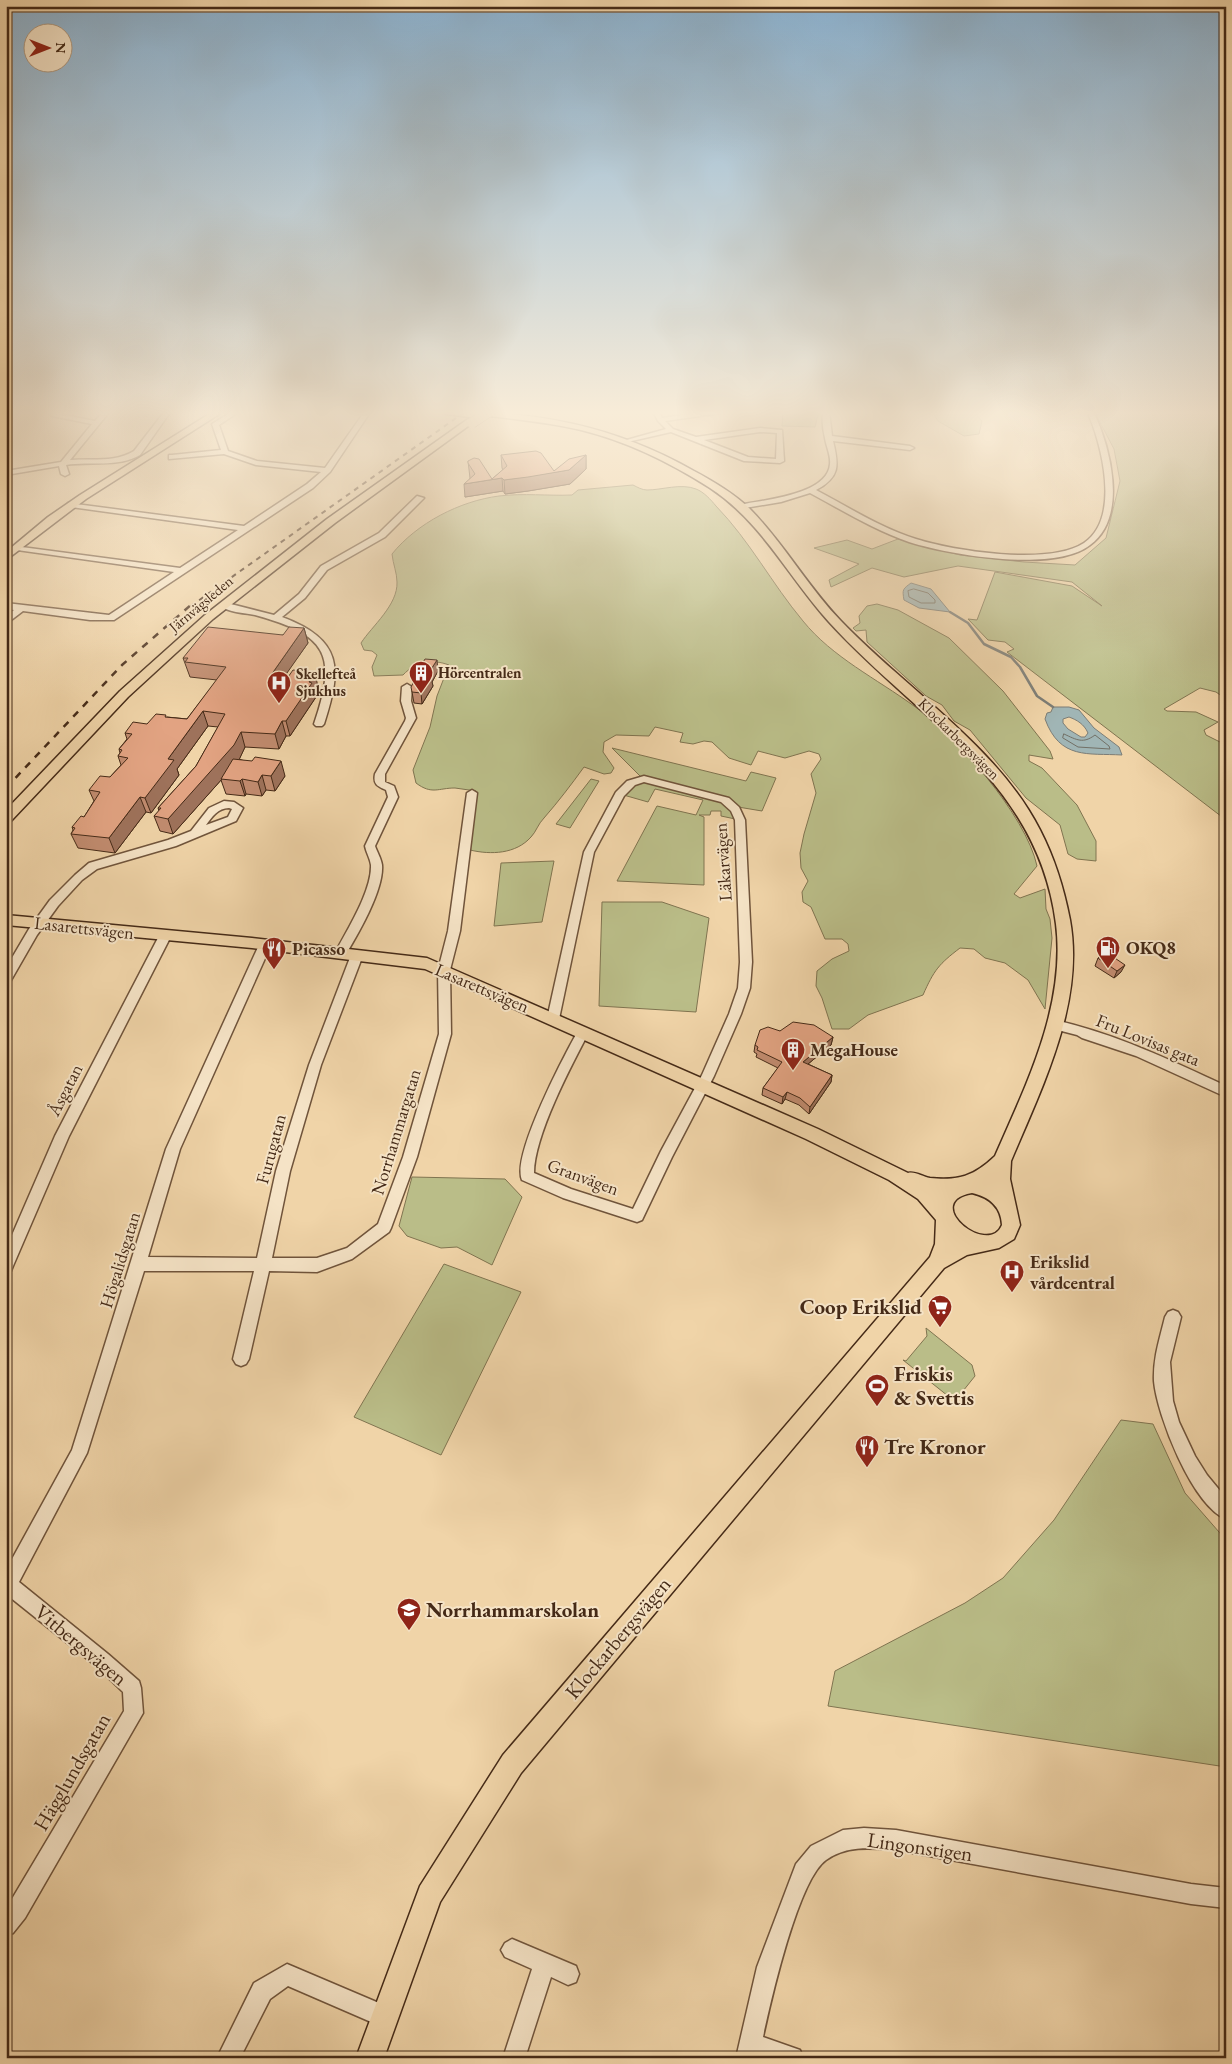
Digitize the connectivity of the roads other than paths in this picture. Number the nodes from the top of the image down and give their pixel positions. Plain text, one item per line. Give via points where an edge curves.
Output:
1 (68, 507) edge
2 (88, 507) edge
3 (278, 507) edge
4 (349, 507) edge
5 (410, 507) edge
6 (742, 507) edge
7 (844, 507) edge
8 (1107, 507) edge
9 (245, 529) junction
10 (17, 548) junction
11 (6, 556) edge
12 (182, 571) junction
13 (223, 605) junction
14 (6, 606) edge
15 (21, 608) junction
16 (278, 617) junction
17 (6, 621) edge
18 (407, 687) dead end
19 (319, 724) dead end
20 (472, 793) dead end
21 (6, 818) edge
22 (195, 834) dead end
23 (6, 920) edge
24 (38, 924) junction
25 (165, 936) junction
26 (265, 945) junction
27 (341, 953) junction
28 (357, 955) junction
29 (444, 970) junction
30 (6, 979) edge
31 (553, 1019) junction
32 (1054, 1025) junction
33 (583, 1032) junction
34 (702, 1086) junction
35 (1226, 1092) edge
36 (1002, 1162) junction
37 (895, 1175) junction
38 (964, 1185) junction
39 (1006, 1203) junction
40 (945, 1217) junction
41 (982, 1243) junction
42 (7, 1261) edge
43 (937, 1262) junction
44 (139, 1264) junction
45 (263, 1264) junction
46 (1172, 1317) dead end
47 (241, 1359) dead end
48 (1226, 1511) edge
49 (7, 1584) edge
50 (132, 1688) joint
51 (1226, 1898) edge
52 (6, 1926) edge
53 (512, 1950) dead end
54 (544, 1965) junction
55 (568, 1974) dead end
56 (385, 2017) junction
57 (749, 2050) edge
58 (228, 2058) edge
59 (370, 2058) edge
60 (514, 2058) edge
61 (792, 2058) edge

1 - 10 main road
2 - 9 street
3 - 9 street
4 - 13 main road, Järnvägsleden
5 - 16 street via 382,535 324,568 302,596
6 - 32 main road, Klockarbergsvägen via 835,622 964,741 1000,779 1027,818 1046,857 1063,923 1066,950 1064,982
7 - 8 street via 894,533 938,547 996,556 1028,557 1064,554 1085,546 1100,532
9 - 12 street
10 - 11 main road
10 - 12 street
12 - 15 street via 111,618
13 - 16 street
13 - 21 main road, Järnvägsleden via 124,694
14 - 15 street
15 - 17 street
16 - 19 street via 306,630 327,652 332,663 332,690
18 - 27 street via 406,701 411,718 380,774 381,784 390,788 393,797 370,846 376,870
20 - 29 street, Norrhammargatan via 454,931
22 - 24 street via 93,866 58,897
23 - 24 main road, Lasarettsvägen
24 - 25 main road, Lasarettsvägen
24 - 30 street
25 - 26 main road, Lasarettsvägen
25 - 42 street, Åsgatan via 62,1136
26 - 27 main road, Lasarettsvägen
26 - 44 street, Högalidsgatan via 173,1149
27 - 28 main road, Lasarettsvägen
28 - 29 main road, Lasarettsvägen via 427,964
28 - 45 street, Furugatan via 300,1112 283,1171
29 - 31 main road, Lasarettsvägen
29 - 45 street, Norrhammargatan via 444,1034 410,1157 384,1228 352,1253 317,1265
31 - 33 main road, Lasarettsvägen
31 - 34 street, Läkarvägen via 589,852 620,794 631,782 644,779 725,800 735,809 740,820 746,962 744,988
32 - 35 street, Fru Lovisas gata via 1140,1052
32 - 36 main road, Klockarbergsvägen via 1049,1050
33 - 34 main road, Lasarettsvägen
33 - 34 street, Granvägen via 525,1169 527,1176 538,1182 637,1216
34 - 37 main road, Lasarettsvägen
36 - 38 main road
36 - 39 main road, Klockarbergsvägen via 1001,1186
37 - 38 main road, Lasarettsvägen via 929,1186
37 - 40 main road, Lasarettsvägen via 924,1193
38 - 39 main road via 982,1186
38 - 40 main road via 951,1191 945,1199
39 - 41 main road via 1011,1215 1009,1231 998,1240
40 - 41 main road via 960,1236
40 - 43 main road via 944,1244
41 - 43 main road via 953,1251
43 - 56 main road, Klockarbergsvägen via 512,1764 429,1895
44 - 45 street, Norrhammargatan
44 - 49 street, Högalidsgatan via 79,1453
45 - 47 street, Furugatan
46 - 48 street via 1162,1362 1163,1395 1180,1443 1211,1497
49 - 50 street, Vitbergsvägen
50 - 52 street, Hägglundsgatan via 134,1713 23,1904
51 - 57 street, Lingonstigen via 896,1840 843,1840 818,1853 803,1871 768,1967
53 - 54 street
54 - 55 street
54 - 60 street
56 - 58 street via 287,1975 262,1990
56 - 59 main road, Klockarbergsvägen
57 - 61 street

